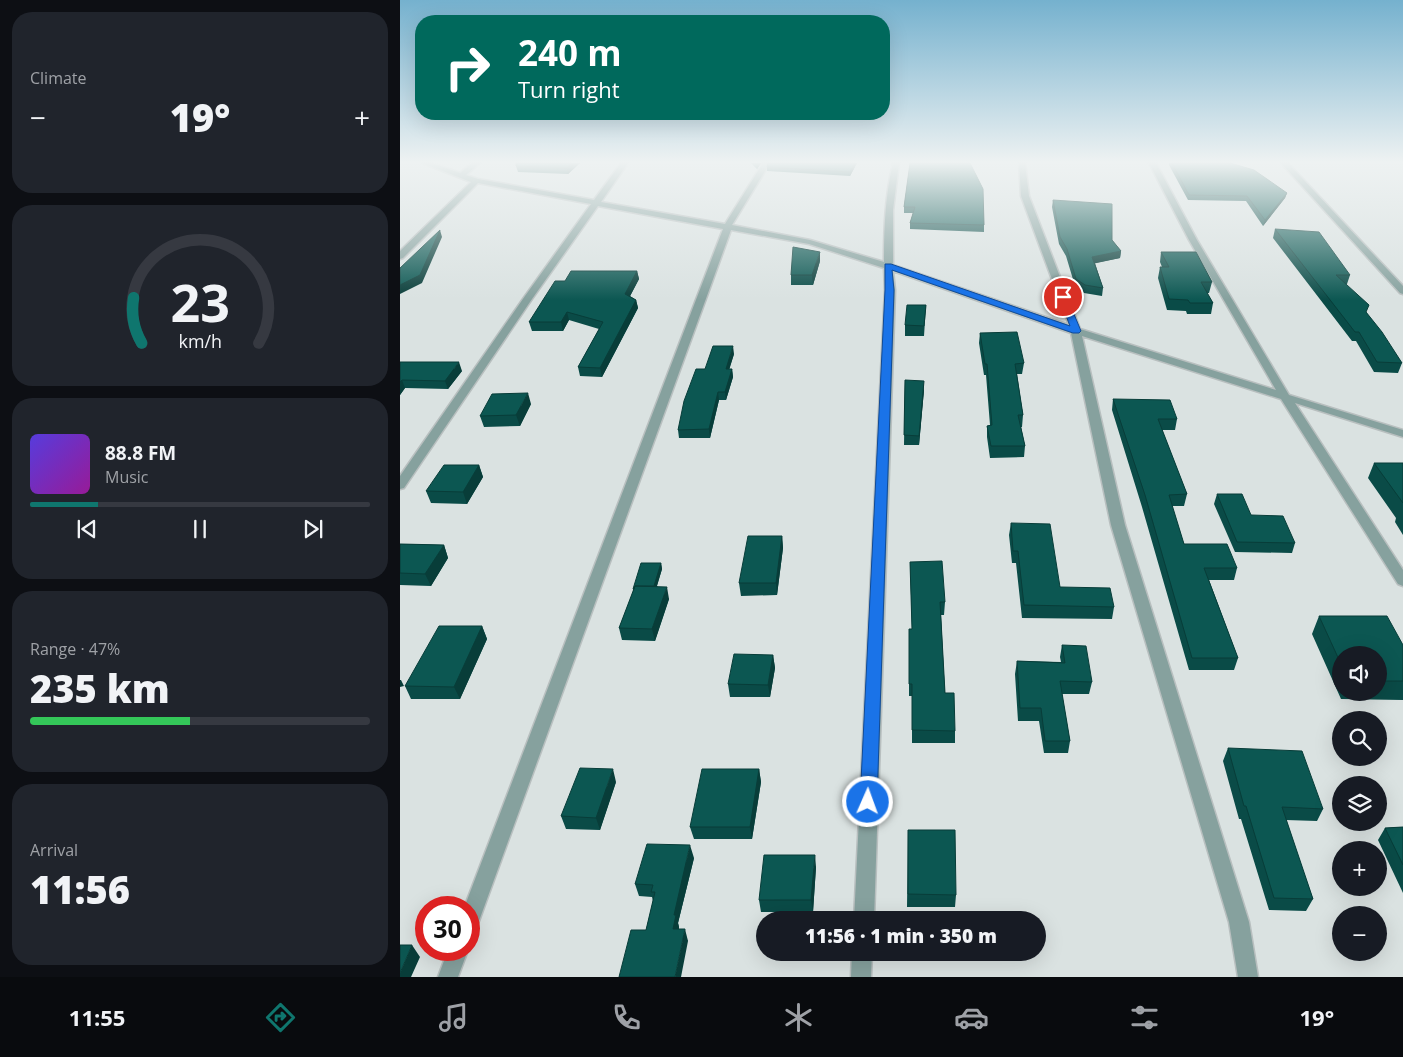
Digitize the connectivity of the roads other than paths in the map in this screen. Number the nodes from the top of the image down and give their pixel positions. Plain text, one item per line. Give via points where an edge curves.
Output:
1 (448, 209) edge
2 (591, 209) edge
3 (632, 209) edge
4 (739, 209) edge
5 (891, 209) edge
6 (1030, 209) edge
7 (1176, 209) edge
8 (1326, 209) edge
9 (728, 226) junction
10 (400, 256) edge
11 (888, 266) junction
12 (1403, 292) edge
13 (1076, 331) junction
14 (1285, 397) junction
15 (1403, 434) edge
16 (400, 485) edge
17 (1403, 581) edge
18 (478, 896) edge
19 (864, 911) edge
20 (454, 961) edge
21 (862, 961) edge
22 (448, 977) edge
23 (861, 977) edge
24 (1248, 977) edge

1 - 10 street
2 - 16 street
3 - 9 street
4 - 9 street
5 - 11 street
6 - 13 street
7 - 14 street
8 - 12 street
9 - 11 street via 810,242
9 - 18 street
11 - 13 street
11 - 19 street via 890,290
13 - 14 street
13 - 24 street via 1118,525 1239,922
14 - 15 street
14 - 17 street
20 - 22 street
21 - 23 street

